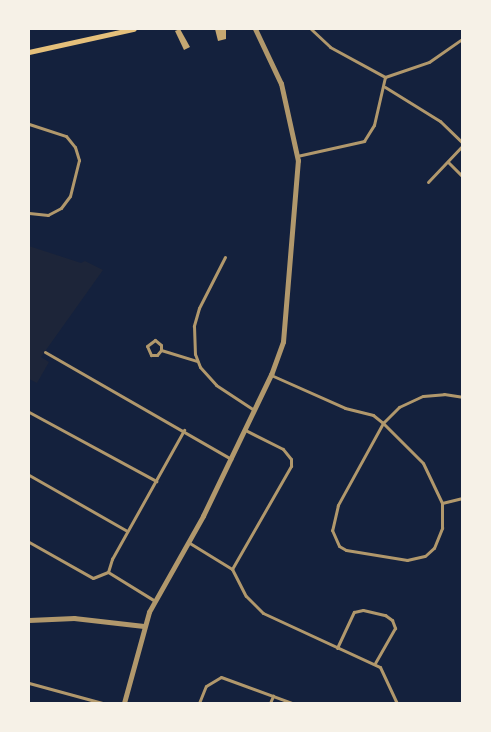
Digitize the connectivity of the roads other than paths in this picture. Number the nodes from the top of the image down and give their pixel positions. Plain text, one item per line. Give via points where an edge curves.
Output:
1 (134, 29) edge
2 (255, 29) edge
3 (311, 29) edge
4 (116, 31) edge
5 (462, 39) edge
6 (29, 52) edge
7 (385, 77) junction
8 (385, 87) junction
9 (29, 124) edge
10 (462, 142) edge
11 (462, 146) edge
12 (297, 156) junction
13 (448, 162) junction
14 (462, 176) edge
15 (428, 182) dead end
16 (29, 213) edge
17 (225, 257) dead end
18 (161, 350) junction
19 (44, 352) dead end
20 (197, 361) junction
21 (271, 375) junction
22 (462, 398) edge
23 (254, 410) junction
24 (29, 412) edge
25 (383, 423) junction
26 (184, 430) junction
27 (245, 430) junction
28 (231, 459) junction
29 (29, 475) edge
30 (156, 481) junction
31 (462, 498) edge
32 (442, 503) junction
33 (127, 531) junction
34 (29, 542) edge
35 (188, 542) junction
36 (232, 569) junction
37 (108, 572) junction
38 (155, 601) junction
39 (29, 620) edge
40 (144, 626) junction
41 (337, 648) junction
42 (375, 663) junction
43 (29, 683) edge
44 (273, 696) junction
45 (102, 703) edge
46 (124, 703) edge
47 (199, 703) edge
48 (270, 703) edge
49 (292, 703) edge
50 (397, 703) edge

1 - 4 main road
2 - 12 street via 281,84
3 - 7 street via 334,50
4 - 6 main road
5 - 7 street via 423,65
7 - 8 street
8 - 10 street via 440,121
8 - 12 street via 372,130 364,141
9 - 16 street via 66,136 76,147 79,160 70,196 61,208 48,215
11 - 13 street
12 - 21 street via 286,322 281,351
13 - 14 street
13 - 15 street
17 - 20 street via 196,317 194,345
18 - 18 street via 157,355 151,355 147,346 155,340 161,344
18 - 20 street
19 - 26 street
20 - 23 street via 216,385
21 - 23 street
21 - 25 street via 345,408 373,415
22 - 25 street via 444,394 423,396 399,407
23 - 27 street
24 - 30 street
25 - 32 street via 423,463
25 - 32 street via 338,505 332,530 339,546 373,556 418,560 434,548 438,539
26 - 28 street
26 - 30 street
27 - 28 street
27 - 36 street via 283,449 291,459 291,466
28 - 35 street
29 - 33 street
30 - 33 street
31 - 32 street
33 - 37 street
34 - 37 street via 93,578
35 - 36 street
35 - 38 street
36 - 41 street via 246,596 264,613
37 - 38 street
38 - 40 street
39 - 40 street via 74,618
40 - 46 street
41 - 42 street
41 - 42 street via 354,612 363,610 384,614 392,620 394,631
42 - 50 street via 387,675
43 - 45 street
44 - 47 street via 221,677 206,686
44 - 48 street
44 - 49 street

